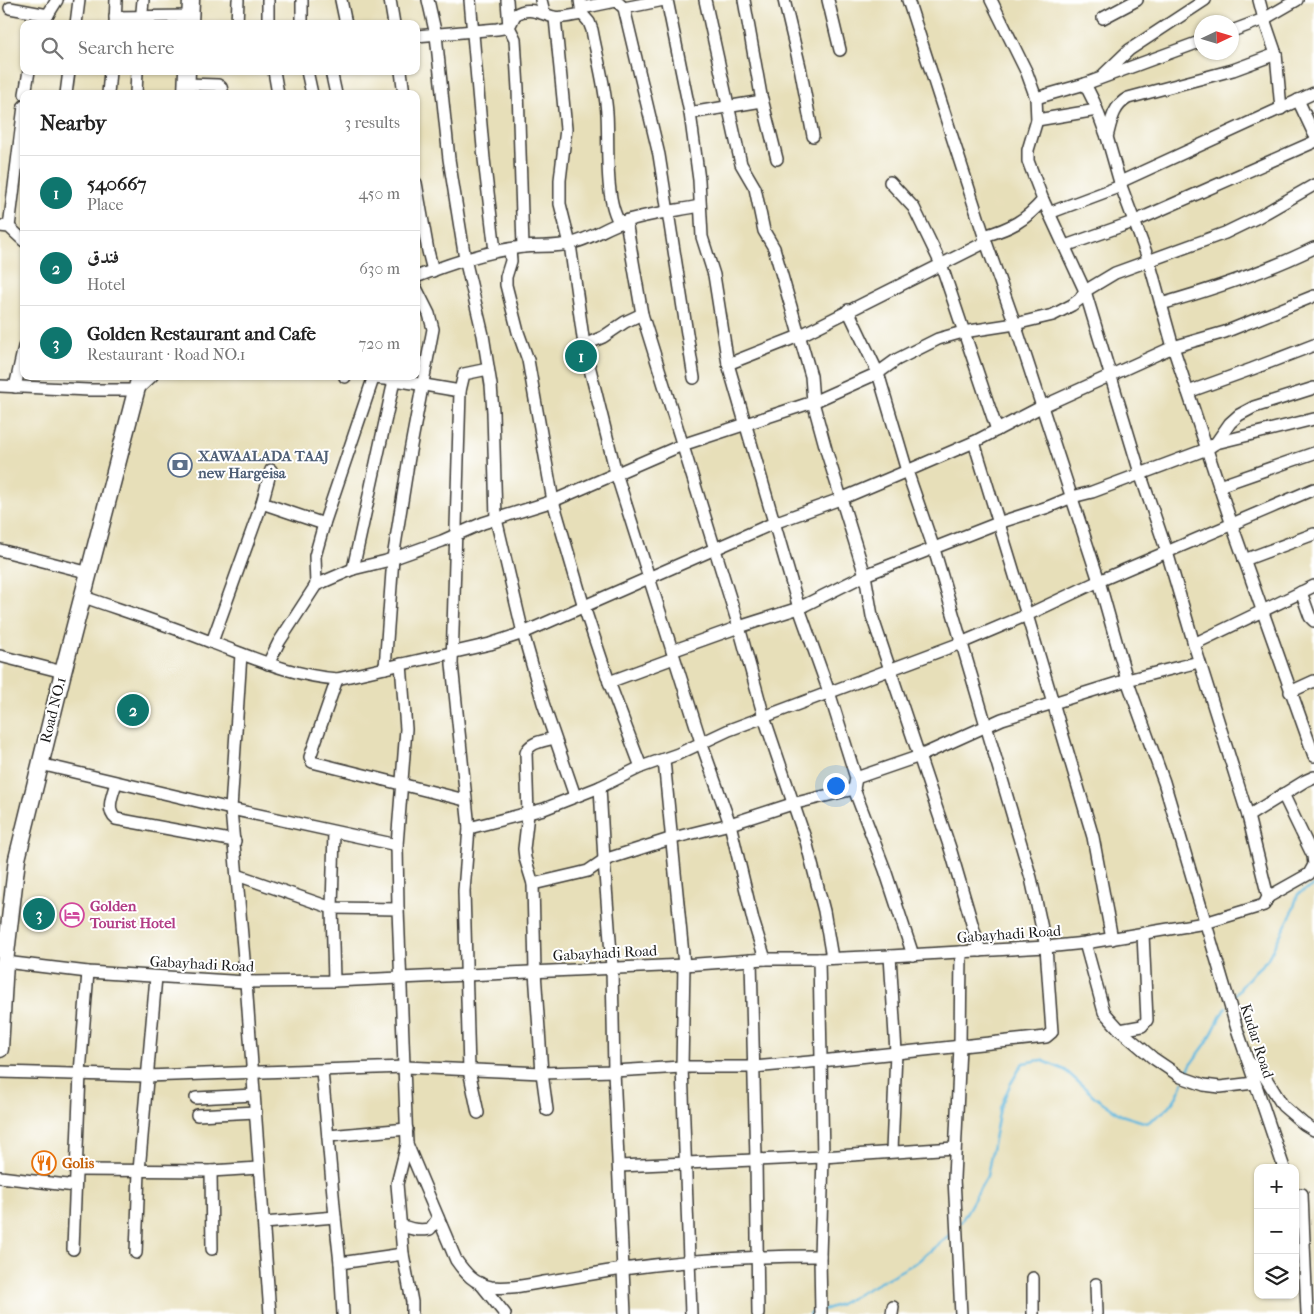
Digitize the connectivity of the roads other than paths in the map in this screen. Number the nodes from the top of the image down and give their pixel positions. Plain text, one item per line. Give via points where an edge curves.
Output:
1 (35, 0) edge
2 (56, 0) edge
3 (78, 0) edge
4 (116, 0) edge
5 (143, 0) edge
6 (238, 0) edge
7 (268, 0) edge
8 (302, 0) edge
9 (341, 0) edge
10 (390, 0) edge
11 (428, 0) edge
12 (470, 0) edge
13 (507, 0) edge
14 (541, 0) edge
15 (665, 0) edge
16 (705, 0) edge
17 (744, 0) edge
18 (784, 0) edge
19 (828, 0) edge
20 (908, 0) edge
21 (991, 0) edge
22 (1137, 0) edge
23 (1205, 0) edge
24 (1259, 0) edge
25 (1297, 0) edge
26 (618, 3) edge
27 (10, 8) dead end
28 (582, 8) edge
29 (34, 12) junction
30 (544, 12) junction
31 (190, 13) edge
32 (555, 18) junction
33 (1103, 18) dead end
34 (45, 19) edge
35 (1264, 19) junction
36 (76, 20) edge
37 (115, 20) edge
38 (141, 20) edge
39 (237, 20) edge
40 (268, 20) edge
41 (302, 20) edge
42 (345, 20) edge
43 (393, 20) edge
44 (508, 26) junction
45 (1239, 28) edge
46 (472, 31) junction
47 (436, 35) junction
48 (420, 36) edge
49 (1194, 44) edge
50 (840, 50) dead end
51 (1276, 54) junction
52 (28, 75) edge
53 (68, 75) edge
54 (110, 75) edge
55 (137, 75) edge
56 (275, 75) edge
57 (308, 75) edge
58 (332, 75) edge
59 (402, 75) edge
60 (1100, 77) junction
61 (187, 83) edge
62 (1085, 84) junction
63 (26, 90) edge
64 (67, 90) edge
65 (108, 90) edge
66 (136, 90) edge
67 (222, 90) edge
68 (277, 90) edge
69 (311, 90) edge
70 (335, 90) edge
71 (403, 90) edge
72 (1314, 93) edge
73 (1036, 98) junction
74 (762, 99) junction
75 (1298, 100) junction
76 (729, 106) junction
77 (1282, 109) junction
78 (1096, 110) junction
79 (690, 113) junction
80 (1036, 120) junction
81 (20, 131) edge
82 (1314, 134) edge
83 (813, 136) dead end
84 (1107, 137) junction
85 (1314, 142) edge
86 (777, 159) dead end
87 (890, 182) dead end
88 (1120, 184) junction
89 (1314, 185) edge
90 (1043, 200) junction
91 (420, 206) edge
92 (700, 206) junction
93 (668, 212) junction
94 (1050, 213) junction
95 (623, 222) junction
96 (1133, 222) junction
97 (5, 227) edge
98 (20, 238) edge
99 (985, 239) junction
100 (570, 244) junction
101 (1065, 246) junction
102 (523, 247) junction
103 (1314, 248) edge
104 (510, 249) junction
105 (495, 251) junction
106 (465, 259) junction
107 (1149, 261) junction
108 (941, 264) junction
109 (433, 270) junction
110 (420, 275) edge
111 (1085, 292) junction
112 (420, 296) edge
113 (1314, 296) edge
114 (1161, 304) junction
115 (848, 310) junction
116 (642, 314) junction
117 (1015, 324) junction
118 (963, 332) junction
119 (799, 336) junction
120 (1314, 344) edge
121 (584, 345) junction
122 (1173, 347) junction
123 (728, 364) junction
124 (20, 365) edge
125 (488, 369) junction
126 (878, 373) junction
127 (1111, 376) junction
128 (694, 378) dead end
129 (373, 380) edge
130 (395, 380) edge
131 (403, 380) edge
132 (139, 383) edge
133 (423, 385) junction
134 (15, 387) junction
135 (1314, 388) edge
136 (0, 389) edge
137 (460, 391) junction
138 (1188, 392) junction
139 (814, 402) junction
140 (1041, 407) junction
141 (1314, 419) edge
142 (744, 423) junction
143 (997, 430) junction
144 (974, 442) junction
145 (682, 445) junction
146 (1212, 446) junction
147 (1314, 453) edge
148 (271, 470) dead end
149 (907, 472) junction
150 (616, 473) junction
151 (1140, 473) junction
152 (1219, 486) junction
153 (1314, 489) edge
154 (1072, 497) junction
155 (842, 498) junction
156 (552, 500) junction
157 (262, 503) junction
158 (496, 519) junction
159 (774, 523) junction
160 (998, 523) junction
161 (324, 524) junction
162 (1232, 525) junction
163 (1314, 534) edge
164 (456, 535) junction
165 (715, 549) junction
166 (934, 549) junction
167 (0, 550) edge
168 (1167, 552) junction
169 (393, 558) junction
170 (1244, 560) junction
171 (353, 570) junction
172 (90, 573) junction
173 (865, 575) junction
174 (648, 578) junction
175 (1099, 581) junction
176 (316, 585) junction
177 (1314, 586) edge
178 (1301, 592) junction
179 (84, 596) junction
180 (584, 607) junction
181 (799, 608) junction
182 (1261, 611) junction
183 (1027, 615) junction
184 (1314, 620) edge
185 (740, 627) junction
186 (523, 633) junction
187 (212, 642) junction
188 (961, 642) junction
189 (1194, 644) junction
190 (452, 653) junction
191 (241, 654) junction
192 (673, 655) junction
193 (0, 656) edge
194 (1199, 662) junction
195 (268, 664) junction
196 (401, 664) junction
197 (385, 668) junction
198 (889, 670) junction
199 (63, 672) junction
200 (338, 679) junction
201 (1127, 680) junction
202 (1314, 681) edge
203 (609, 682) junction
204 (829, 692) junction
205 (1290, 692) junction
206 (1053, 702) junction
207 (764, 717) junction
208 (986, 726) junction
209 (1309, 726) edge
210 (554, 738) junction
211 (701, 742) junction
212 (920, 756) junction
213 (1314, 756) edge
214 (664, 760) junction
215 (40, 764) junction
216 (641, 767) junction
217 (1314, 777) edge
218 (116, 783) junction
219 (402, 784) junction
220 (855, 784) junction
221 (600, 787) junction
222 (1283, 794) junction
223 (575, 796) junction
224 (465, 800) junction
225 (792, 804) junction
226 (231, 809) junction
227 (528, 814) junction
228 (1248, 816) junction
229 (730, 824) junction
230 (469, 828) junction
231 (334, 832) junction
232 (673, 838) junction
233 (234, 841) junction
234 (397, 845) junction
235 (604, 860) junction
236 (237, 876) junction
237 (533, 884) junction
238 (1268, 897) junction
239 (332, 908) junction
240 (398, 909) junction
241 (1205, 923) junction
242 (1143, 934) junction
243 (1112, 939) junction
244 (1086, 943) junction
245 (1046, 947) junction
246 (980, 951) junction
247 (961, 952) junction
248 (913, 954) junction
249 (890, 956) junction
250 (832, 958) junction
251 (765, 959) junction
252 (819, 959) junction
253 (751, 960) junction
254 (6, 962) junction
255 (684, 965) junction
256 (612, 967) junction
257 (88, 972) junction
258 (535, 972) junction
259 (466, 975) junction
260 (156, 977) junction
261 (400, 977) junction
262 (334, 981) junction
263 (246, 982) junction
264 (2, 992) edge
265 (1120, 1030) junction
266 (960, 1046) junction
267 (0, 1049) edge
268 (896, 1052) junction
269 (821, 1061) junction
270 (1248, 1061) junction
271 (754, 1066) junction
272 (682, 1067) junction
273 (405, 1068) junction
274 (469, 1070) junction
275 (322, 1071) junction
276 (614, 1071) junction
277 (0, 1072) edge
278 (252, 1072) junction
279 (80, 1073) junction
280 (542, 1073) junction
281 (146, 1076) junction
282 (1254, 1084) junction
283 (254, 1095) junction
284 (196, 1098) dead end
285 (547, 1110) dead end
286 (256, 1112) junction
287 (478, 1113) dead end
288 (197, 1115) dead end
289 (407, 1129) junction
290 (1314, 1130) edge
291 (328, 1136) junction
292 (407, 1144) junction
293 (954, 1148) junction
294 (892, 1151) junction
295 (823, 1157) junction
296 (756, 1159) junction
297 (686, 1164) junction
298 (1283, 1164) edge
299 (619, 1166) junction
300 (259, 1168) junction
301 (76, 1170) junction
302 (139, 1170) junction
303 (212, 1171) junction
304 (0, 1176) edge
305 (75, 1186) junction
306 (1299, 1192) edge
307 (1314, 1194) edge
308 (334, 1217) junction
309 (438, 1218) junction
310 (264, 1223) junction
311 (400, 1225) junction
312 (73, 1249) dead end
313 (212, 1249) dead end
314 (136, 1253) dead end
315 (402, 1254) junction
316 (758, 1256) junction
317 (820, 1256) junction
318 (688, 1262) junction
319 (340, 1263) junction
320 (624, 1269) junction
321 (1033, 1278) dead end
322 (480, 1283) junction
323 (1096, 1284) dead end
324 (270, 1314) edge
325 (343, 1314) edge
326 (412, 1314) edge
327 (505, 1314) edge
328 (625, 1314) edge
329 (691, 1314) edge
330 (758, 1314) edge
331 (821, 1314) edge
332 (961, 1314) edge
333 (1033, 1314) edge
334 (1097, 1314) edge
335 (1307, 1314) edge

1 - 29 street
2 - 34 street
3 - 36 street
4 - 37 street
5 - 38 street
6 - 39 street
7 - 40 street
8 - 41 street
9 - 42 street
10 - 43 street
11 - 47 street
12 - 46 street
13 - 44 street
14 - 30 street
15 - 26 street
15 - 79 street
16 - 76 street
17 - 74 street
18 - 83 street
19 - 50 street
20 - 99 street, Kudar Road
21 - 73 street
22 - 33 street
23 - 60 street via 1129,50
24 - 35 street
25 - 35 street
26 - 28 street
26 - 93 street via 659,155
27 - 29 street
28 - 32 street
28 - 95 street via 592,30 607,112 613,209
29 - 34 street
30 - 32 street
30 - 44 street via 518,12
31 - 38 street
32 - 100 street via 566,129 560,204
35 - 45 street
35 - 51 street
37 - 38 street
44 - 46 street
44 - 102 street via 515,39
46 - 47 street
46 - 105 street
47 - 48 street
47 - 106 street via 449,159
49 - 60 street
51 - 77 street
51 - 84 street via 1233,70 1128,98 1114,112
52 - 63 street
53 - 64 street
54 - 65 street
55 - 66 street
56 - 68 street
57 - 69 street
58 - 70 street
59 - 71 street
60 - 62 street
61 - 67 street via 218,85
62 - 73 street
62 - 78 street
72 - 75 street
73 - 80 street
74 - 76 street via 760,103
74 - 86 street
75 - 77 street
75 - 82 street
76 - 79 street
76 - 119 street via 741,164 754,188 764,231 774,248
77 - 88 street
78 - 80 street
78 - 84 street
79 - 92 street
80 - 90 street via 1028,161
81 - 97 street
84 - 88 street
85 - 96 street
87 - 108 street via 914,208
88 - 94 street
88 - 96 street
89 - 107 street via 1226,233
90 - 94 street
90 - 99 street via 1014,226
91 - 109 street
92 - 93 street
92 - 123 street via 702,237 714,275
93 - 95 street
93 - 128 street
94 - 101 street
95 - 100 street
95 - 116 street
96 - 101 street
96 - 107 street
97 - 98 street
99 - 108 street
99 - 117 street, Kudar Road
100 - 102 street
100 - 121 street
101 - 111 street
102 - 104 street
103 - 114 street via 1211,290
104 - 105 street
104 - 156 street via 506,285 528,360
105 - 106 street
106 - 109 street
106 - 125 street
107 - 111 street via 1115,273
107 - 114 street
108 - 115 street
108 - 118 street
109 - 110 street
111 - 117 street via 1080,300 1063,310
111 - 127 street
112 - 133 street via 433,329
113 - 122 street via 1225,332
114 - 122 street
115 - 119 street
115 - 126 street
116 - 121 street
116 - 145 street
117 - 118 street
117 - 140 street, Kudar Road
118 - 126 street via 917,348
118 - 143 street
119 - 123 street
119 - 139 street via 811,376
120 - 138 street
121 - 150 street
122 - 127 street
122 - 138 street
123 - 142 street
124 - 134 street
125 - 137 street via 464,374
125 - 158 street via 493,412
126 - 139 street
126 - 149 street
127 - 140 street
127 - 151 street
129 - 161 street
130 - 171 street
131 - 133 street
132 - 134 street via 122,391
132 - 172 highway, Road NO.1
133 - 137 street
133 - 169 street
134 - 136 street
135 - 146 street via 1239,415
137 - 164 street
138 - 146 street
139 - 142 street
139 - 155 street
140 - 143 street
140 - 154 street, Kudar Road
141 - 146 street
142 - 145 street
142 - 159 street
143 - 144 street
144 - 149 street
144 - 160 street
145 - 150 street
145 - 165 street
146 - 151 street
146 - 152 street
147 - 152 street
148 - 157 street
149 - 155 street
149 - 166 street
150 - 156 street
150 - 174 street
151 - 154 street
151 - 168 street
152 - 162 street
153 - 162 street
154 - 160 street
154 - 175 street, Kudar Road
155 - 159 street
155 - 173 street
156 - 158 street
156 - 180 street
157 - 161 street
157 - 187 street
158 - 164 street
158 - 186 street
159 - 165 street
159 - 181 street
160 - 166 street
160 - 183 street
161 - 176 street via 315,556
162 - 168 street
162 - 170 street
163 - 170 street
164 - 169 street
164 - 190 street
165 - 174 street
165 - 185 street
166 - 173 street
166 - 188 street
167 - 172 street
168 - 175 street
168 - 189 street
169 - 171 street
169 - 197 street
170 - 182 street
171 - 176 street
172 - 179 highway, Road NO.1
173 - 181 street
173 - 198 street via 872,616
174 - 180 street
174 - 192 street
175 - 183 street
175 - 201 street, Kudar Road
176 - 195 street via 278,642
177 - 178 street
178 - 182 street
178 - 184 street
179 - 187 street
179 - 199 highway, Road NO.1
180 - 186 street
180 - 203 street
181 - 185 street
181 - 204 street
182 - 189 street
182 - 205 street
183 - 188 street
183 - 206 street
185 - 192 street
185 - 207 street
186 - 190 street
186 - 210 street
187 - 191 street
188 - 198 street
188 - 208 street
189 - 194 street
190 - 196 street
190 - 224 street
191 - 195 street
191 - 226 street
192 - 203 street
192 - 211 street
193 - 199 street
194 - 201 street
194 - 228 street
195 - 200 street via 320,678
196 - 197 street
196 - 219 street via 406,729
197 - 200 street
198 - 204 street
198 - 212 street
199 - 215 highway, Road NO.1
200 - 219 street via 310,757 312,762
201 - 206 street
201 - 241 street, Kudar Road via 1164,782
202 - 205 street
203 - 216 street
204 - 207 street
204 - 220 street
205 - 209 street
206 - 208 street
206 - 243 street via 1093,837
207 - 211 street
207 - 225 street
208 - 212 street
208 - 245 street via 1030,878
209 - 213 street
210 - 223 street
210 - 227 street via 527,748
211 - 214 street
211 - 229 street
212 - 220 street
212 - 246 street
214 - 216 street
214 - 232 street
215 - 218 street
215 - 254 highway, Road NO.1 via 17,859
216 - 221 street
217 - 222 street
218 - 226 street
218 - 233 street via 110,806 111,814 116,818
219 - 224 street
219 - 234 street
220 - 225 street
220 - 248 street
221 - 223 street
221 - 235 street
222 - 228 street
222 - 238 street, Gabayhadi Road via 1313,856 1314,865 1309,874
223 - 227 street
224 - 230 street
225 - 229 street
225 - 250 street via 813,867
226 - 231 street
226 - 233 street
227 - 230 street
227 - 237 street via 524,848
228 - 238 street
229 - 232 street
229 - 251 street
230 - 259 street via 464,891
231 - 234 street
231 - 239 street
232 - 235 street
232 - 255 street
233 - 236 street
234 - 240 street
235 - 237 street via 580,874
235 - 256 street
236 - 239 street
236 - 263 street
237 - 258 street
238 - 241 street, Gabayhadi Road via 1264,904
239 - 240 street
239 - 262 street
240 - 261 street
241 - 242 street, Gabayhadi Road
241 - 270 street, Kudar Road
242 - 243 street, Gabayhadi Road
242 - 265 street via 1147,1020 1142,1026
243 - 244 street, Gabayhadi Road
244 - 245 street, Gabayhadi Road
244 - 265 street via 1104,1012
245 - 246 street, Gabayhadi Road
245 - 266 street via 1050,1035
246 - 247 street, Gabayhadi Road
247 - 248 street, Gabayhadi Road
247 - 266 street
248 - 249 street, Gabayhadi Road
249 - 250 street, Gabayhadi Road
249 - 268 street
250 - 252 street, Gabayhadi Road
251 - 252 street, Gabayhadi Road
251 - 253 street, Gabayhadi Road
252 - 269 street
253 - 255 street, Gabayhadi Road
253 - 271 street
254 - 257 street, Gabayhadi Road
254 - 264 highway, Road NO.1
255 - 256 street, Gabayhadi Road
255 - 272 street
256 - 258 street, Gabayhadi Road
256 - 276 street
257 - 260 street, Gabayhadi Road
257 - 279 street
258 - 259 street, Gabayhadi Road
258 - 280 street
259 - 261 street, Gabayhadi Road
259 - 274 street
260 - 263 street, Gabayhadi Road
260 - 281 street
261 - 262 street, Gabayhadi Road
261 - 273 street
262 - 263 street, Gabayhadi Road
263 - 278 street
264 - 267 highway, Road NO.1
265 - 282 street via 1181,1077 1220,1087
266 - 268 street
266 - 293 street
268 - 269 street
268 - 294 street
269 - 271 street
269 - 295 street
270 - 282 street, Kudar Road
270 - 290 street via 1265,1076 1283,1106
271 - 272 street
271 - 296 street
272 - 276 street
272 - 297 street
273 - 274 street
273 - 275 street
273 - 289 street
274 - 280 street
274 - 287 street
275 - 278 street
275 - 291 street
276 - 280 street
276 - 299 street
277 - 279 street
278 - 281 street
278 - 283 street
279 - 281 street
279 - 301 street
280 - 285 street
281 - 302 street
282 - 298 street, Kudar Road
283 - 284 street
283 - 286 street
286 - 288 street
286 - 300 street
289 - 291 street
289 - 292 street
291 - 308 street
292 - 309 street
292 - 311 street via 398,1184
293 - 294 street
293 - 332 street
294 - 295 street
295 - 296 street
295 - 317 street
296 - 297 street
296 - 316 street
297 - 299 street
297 - 318 street
299 - 320 street
300 - 303 street
300 - 310 street
301 - 302 street
301 - 305 street
302 - 303 street
302 - 314 street
303 - 313 street
304 - 305 street
305 - 312 street
306 - 307 street
306 - 335 street
308 - 310 street
308 - 319 street
309 - 311 street via 430,1229 422,1231
309 - 322 street via 456,1260 466,1274
310 - 324 street
311 - 315 street
315 - 319 street
315 - 326 street
316 - 317 street
316 - 318 street
316 - 330 street
317 - 331 street
318 - 320 street
318 - 329 street
319 - 325 street
320 - 322 street via 510,1287 490,1287
320 - 328 street
321 - 333 street
322 - 327 street
323 - 334 street

